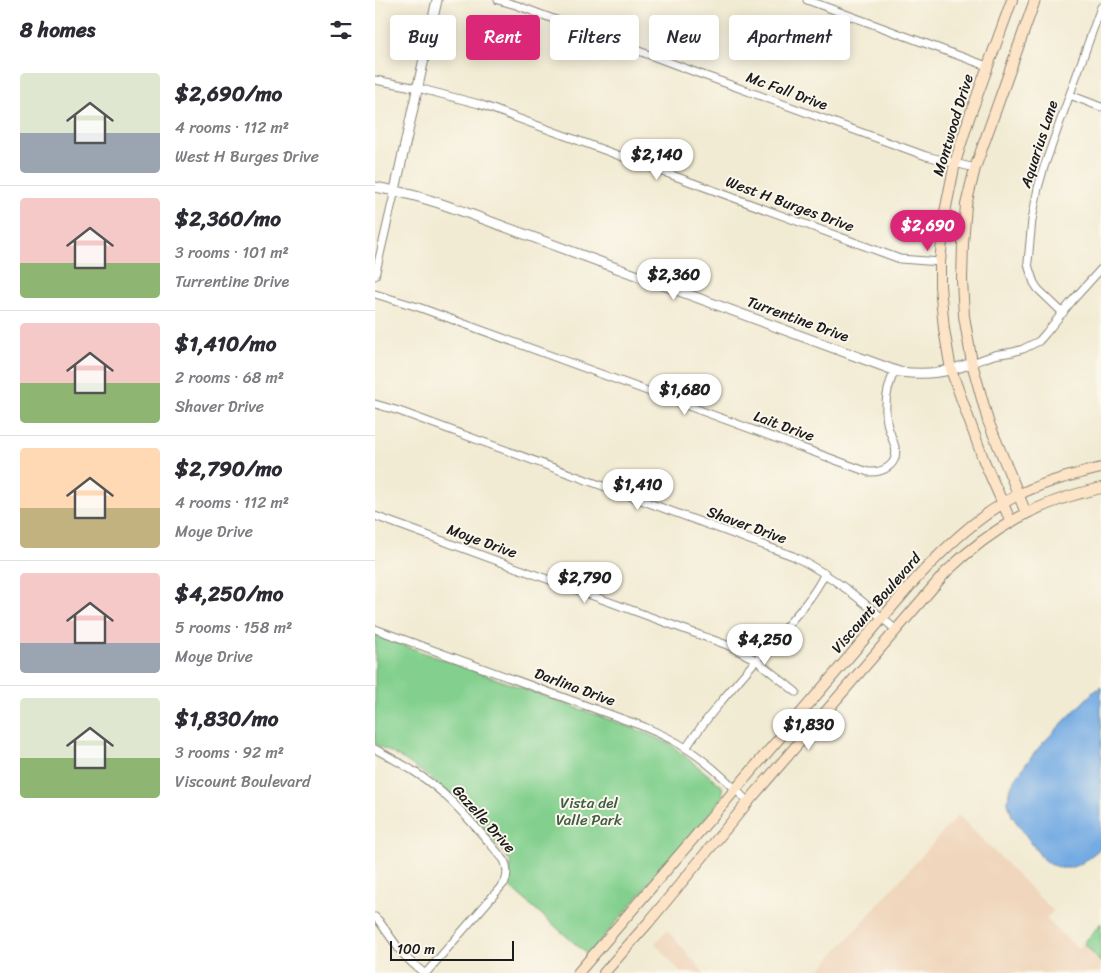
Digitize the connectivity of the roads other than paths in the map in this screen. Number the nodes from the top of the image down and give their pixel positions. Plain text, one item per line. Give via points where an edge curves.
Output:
1 (437, 0) edge
2 (498, 0) edge
3 (807, 0) edge
4 (1012, 0) edge
5 (1035, 0) edge
6 (1101, 7) edge
7 (987, 66) junction
8 (375, 80) edge
9 (418, 88) junction
10 (1070, 95) junction
11 (1101, 107) edge
12 (955, 163) junction
13 (975, 168) junction
14 (375, 187) edge
15 (395, 190) junction
16 (940, 262) junction
17 (1101, 269) edge
18 (375, 276) edge
19 (375, 294) edge
20 (1063, 313) junction
21 (972, 363) junction
22 (895, 370) junction
23 (951, 370) junction
24 (375, 404) edge
25 (1101, 468) edge
26 (1101, 488) edge
27 (1019, 494) junction
28 (1003, 503) junction
29 (1026, 513) junction
30 (375, 516) edge
31 (1011, 522) junction
32 (825, 573) junction
33 (882, 618) junction
34 (375, 628) edge
35 (896, 630) junction
36 (756, 660) junction
37 (796, 692) dead end
38 (686, 748) junction
39 (375, 749) edge
40 (736, 789) junction
41 (749, 802) junction
42 (375, 917) edge
43 (425, 973) edge
44 (578, 973) edge
45 (604, 973) edge

1 - 9 street
2 - 12 street, Mc Fall Drive via 926,156
3 - 7 street
4 - 7 main road, Montwood Drive
5 - 13 main road
6 - 10 street, Aquarius Lane
7 - 12 main road, Montwood Drive
8 - 9 street, West H Burges Drive
9 - 15 street
9 - 16 street, West H Burges Drive via 479,104 900,259
10 - 11 street
10 - 20 street, Aquarius Lane via 1038,188 1028,262 1034,283
12 - 13 street, Mc Fall Drive
12 - 16 main road, Montwood Drive via 945,212
13 - 21 main road via 966,205 963,244 964,316
14 - 15 street, Turrentine Drive
15 - 18 street
15 - 22 street, Turrentine Drive via 429,199
16 - 23 main road, Montwood Drive via 944,329
17 - 20 street, Turrentine Drive
19 - 22 street, Lait Drive via 868,472 884,470 895,456 885,411 888,386
20 - 21 street, Turrentine Drive via 1047,334 1033,345
21 - 23 street, Turrentine Drive
21 - 27 main road via 988,421
22 - 23 street, Turrentine Drive via 918,374
23 - 28 main road, Montwood Drive
24 - 32 street, Shaver Drive via 793,556
25 - 27 main road, Viscount Boulevard
26 - 29 main road via 1055,500
27 - 28 main road, Viscount Boulevard
27 - 29 main road
28 - 31 main road, Montwood Drive
28 - 33 main road, Viscount Boulevard via 937,556
29 - 31 main road
30 - 36 street, Moye Drive via 727,645
31 - 35 main road via 964,555
32 - 33 street, Shaver Drive
32 - 36 street via 814,593
33 - 35 street, Shaver Drive
33 - 40 main road, Viscount Boulevard
34 - 38 street, Darlina Drive via 642,726
35 - 41 main road
36 - 37 street, Moye Drive
36 - 38 street
38 - 40 street, Darlina Drive
39 - 43 street, Gazelle Drive via 417,774 449,799 507,865 505,882
40 - 41 street, Darlina Drive
40 - 44 main road, Viscount Boulevard
41 - 45 main road
42 - 43 street via 402,953

